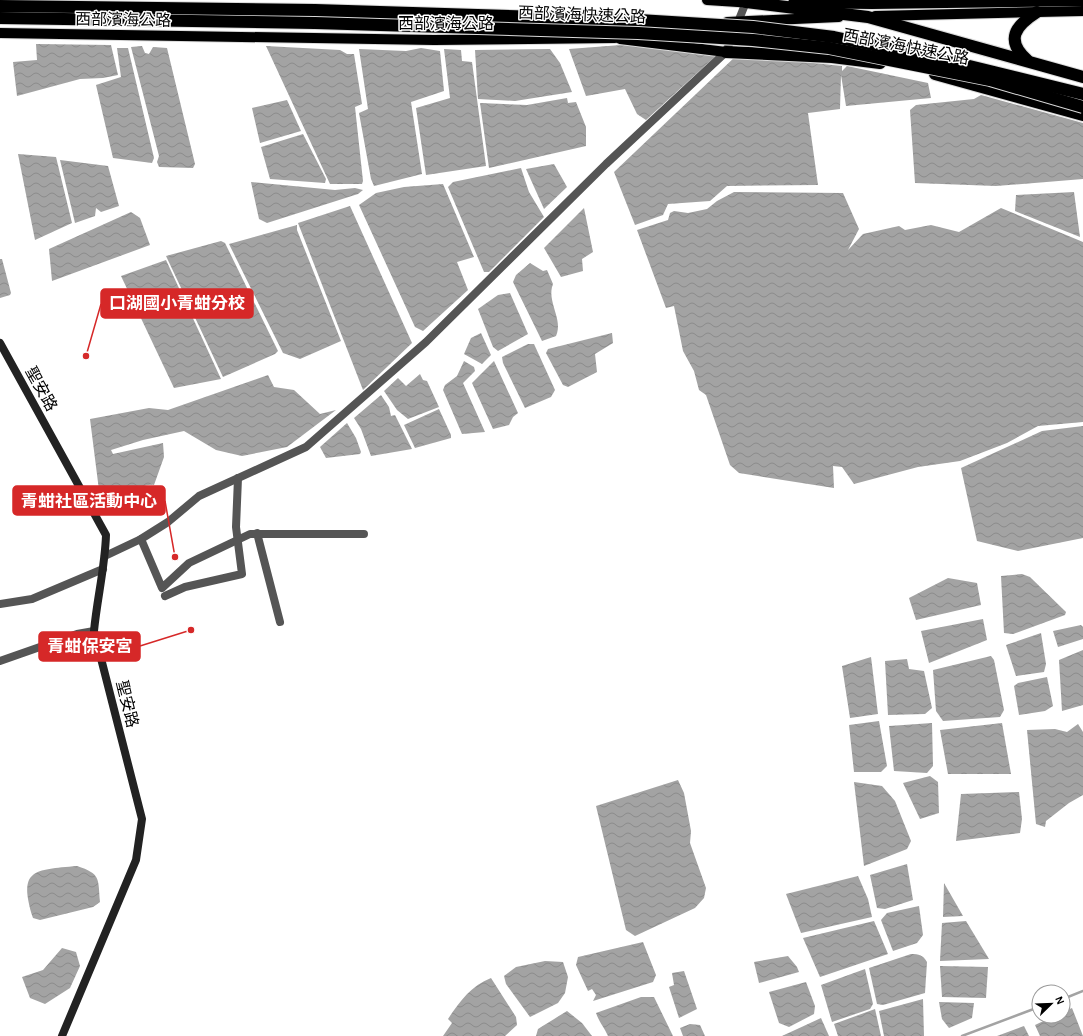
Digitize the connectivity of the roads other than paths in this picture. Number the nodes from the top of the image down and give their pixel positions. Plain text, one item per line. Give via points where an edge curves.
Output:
1 (707, 0) edge
2 (1083, 1) edge
3 (746, 2) junction
4 (0, 6) edge
5 (1083, 11) edge
6 (1038, 12) junction
7 (868, 17) junction
8 (0, 18) edge
9 (738, 20) junction
10 (0, 33) edge
11 (614, 38) junction
12 (726, 52) junction
13 (1028, 61) junction
14 (1083, 77) edge
15 (1083, 94) edge
16 (1083, 107) edge
17 (1083, 115) edge
18 (0, 343) edge
19 (238, 478) junction
20 (257, 533) junction
21 (364, 534) dead end
22 (141, 540) junction
23 (236, 540) junction
24 (105, 556) junction
25 (102, 569) junction
26 (165, 596) dead end
27 (0, 604) edge
28 (280, 622) dead end
29 (94, 630) junction
30 (0, 661) edge
31 (62, 1036) edge

1 - 3 main road
2 - 3 main road via 872,4
3 - 7 highway
3 - 9 street
4 - 15 highway, 西部濱海快速公路, bridge via 316,10 639,20 753,27 834,37 949,61
5 - 6 main road, 西部濱海公路
6 - 7 main road, 西部濱海公路
6 - 13 highway via 1024,20 1017,30 1014,41 1019,52
7 - 9 main road, 西部濱海公路
7 - 13 highway
8 - 16 highway, 西部濱海快速公路, bridge via 315,23 638,33 753,40 829,48 983,79
9 - 11 main road, 西部濱海公路
9 - 12 street
10 - 11 main road, 西部濱海公路 via 434,40
11 - 12 main road
12 - 17 highway via 832,57 907,67
12 - 19 street via 606,164 426,342 306,446
13 - 14 highway
18 - 24 street, 聖安路 via 106,535
19 - 22 street via 199,496
19 - 23 street
20 - 21 street
20 - 23 street
20 - 28 street
22 - 23 street via 162,588 189,563
22 - 24 street
23 - 26 street via 242,574 185,587
24 - 25 street, 聖安路
25 - 27 street via 32,599
25 - 29 street, 聖安路
29 - 30 street
29 - 31 street, 聖安路 via 142,819 136,860

